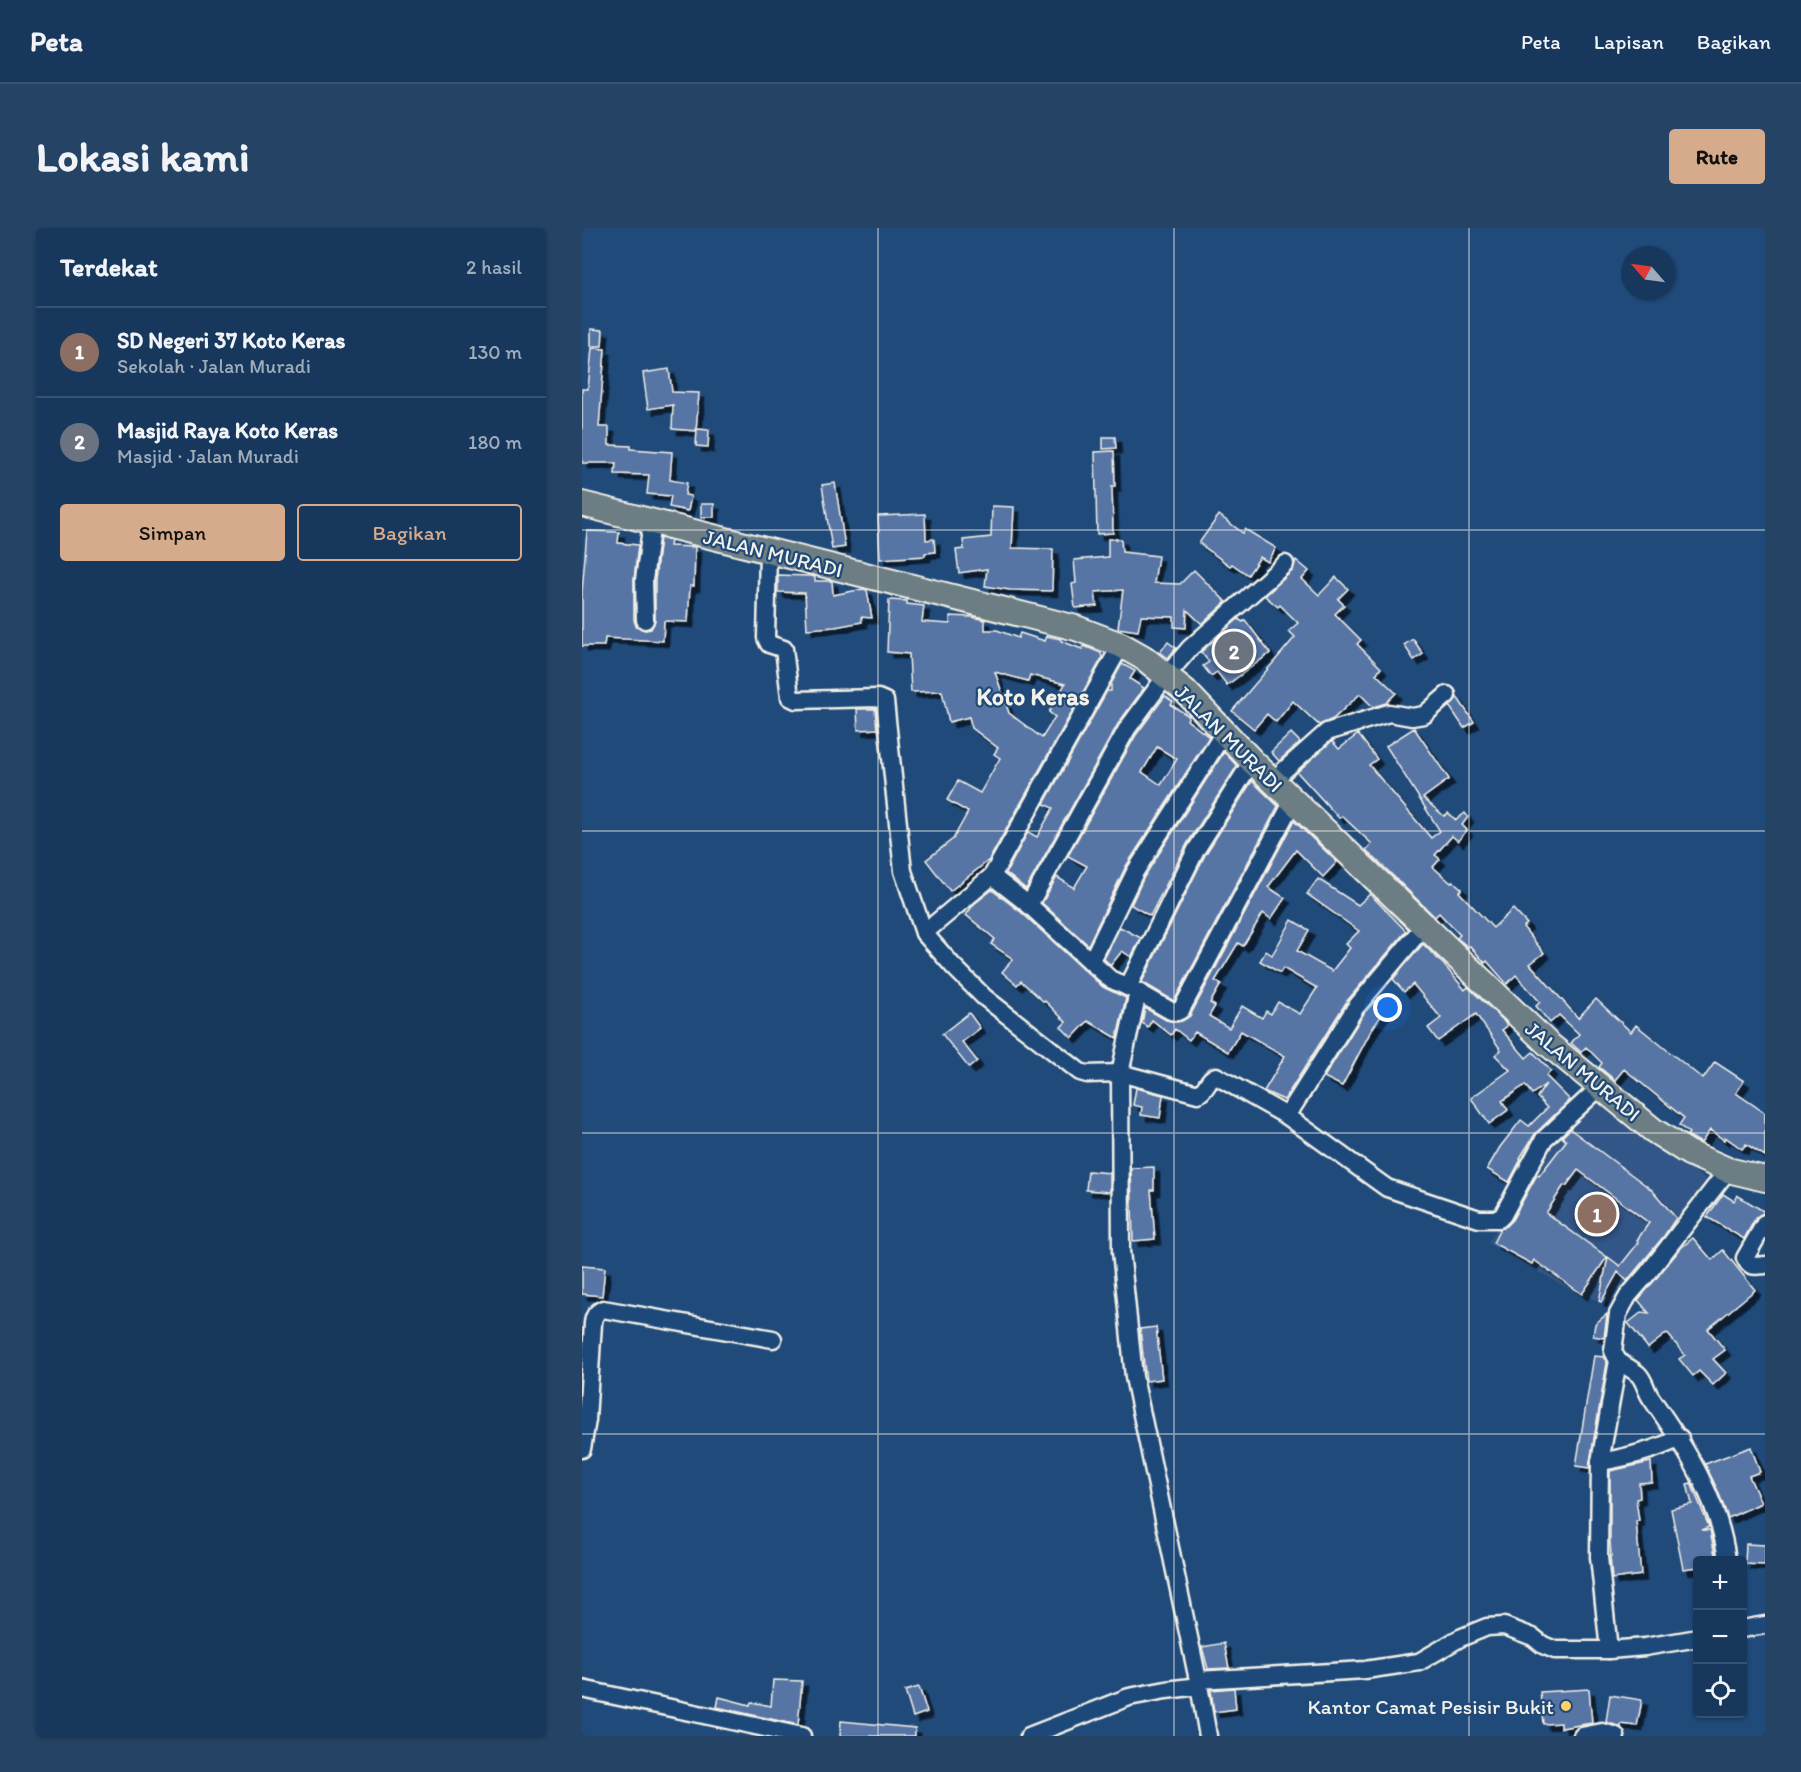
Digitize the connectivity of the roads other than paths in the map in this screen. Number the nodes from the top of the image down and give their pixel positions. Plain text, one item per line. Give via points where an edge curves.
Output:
1 (582, 504) edge
2 (652, 522) junction
3 (768, 552) junction
4 (1285, 564) dead end
5 (645, 620) dead end
6 (1121, 645) junction
7 (1166, 676) junction
8 (1447, 695) dead end
9 (1225, 731) junction
10 (1252, 761) junction
11 (1272, 781) junction
12 (1293, 801) junction
13 (992, 876) junction
14 (1029, 905) junction
15 (1424, 926) junction
16 (924, 933) junction
17 (1091, 962) junction
18 (1133, 990) junction
19 (1120, 1073) junction
20 (1600, 1087) junction
21 (1287, 1116) junction
22 (1728, 1170) junction
23 (1765, 1179) edge
24 (1765, 1222) edge
25 (1765, 1265) edge
26 (772, 1339) dead end
27 (1618, 1362) junction
28 (1680, 1438) junction
29 (582, 1449) edge
30 (1600, 1462) junction
31 (1726, 1556) edge
32 (1765, 1624) edge
33 (1747, 1628) edge
34 (1693, 1639) edge
35 (1609, 1650) junction
36 (1199, 1683) junction
37 (582, 1689) edge
38 (802, 1736) edge
39 (1029, 1736) edge
40 (1208, 1736) edge
41 (1582, 1736) edge
42 (1616, 1736) edge

1 - 2 highway, JALAN MURADI
2 - 3 highway, JALAN MURADI
2 - 5 street via 644,580
3 - 6 highway, JALAN MURADI via 1076,628
3 - 16 street via 766,638 769,644 784,649 790,697 885,701 903,871
4 - 7 street via 1190,648
6 - 7 highway, JALAN MURADI
6 - 13 street
7 - 9 highway, JALAN MURADI
7 - 14 street via 1127,729
8 - 11 street via 1424,715 1389,713 1327,732
9 - 10 highway, JALAN MURADI
9 - 17 street via 1136,872
10 - 11 highway, JALAN MURADI
10 - 18 street via 1196,850
11 - 12 highway, JALAN MURADI
12 - 15 highway, JALAN MURADI
12 - 18 street via 1180,1010 1171,1011
13 - 14 street
13 - 16 street
14 - 17 street
15 - 20 highway, JALAN MURADI via 1546,1043
15 - 21 street via 1356,1006
16 - 19 street via 984,996 1080,1072
17 - 18 street via 1110,979
18 - 19 street
19 - 21 street via 1198,1094 1216,1076
19 - 36 street via 1121,1251 1134,1377
20 - 21 street via 1544,1139 1498,1219 1479,1219 1387,1188
20 - 22 highway, JALAN MURADI via 1689,1154
22 - 23 highway, JALAN MURADI
22 - 27 street via 1628,1296 1618,1314 1613,1351
24 - 25 street via 1745,1258 1749,1265
26 - 29 street via 598,1311 593,1323
27 - 28 street via 1640,1375 1647,1393
27 - 30 street
28 - 30 street via 1635,1456
28 - 31 street via 1701,1475 1724,1538
30 - 35 street via 1599,1557
32 - 33 street
34 - 35 street
35 - 36 street via 1555,1650 1504,1626 1486,1627 1419,1662 1365,1670 1227,1677
36 - 39 street via 1130,1697
36 - 40 street
37 - 38 street
41 - 42 street via 1602,1732

